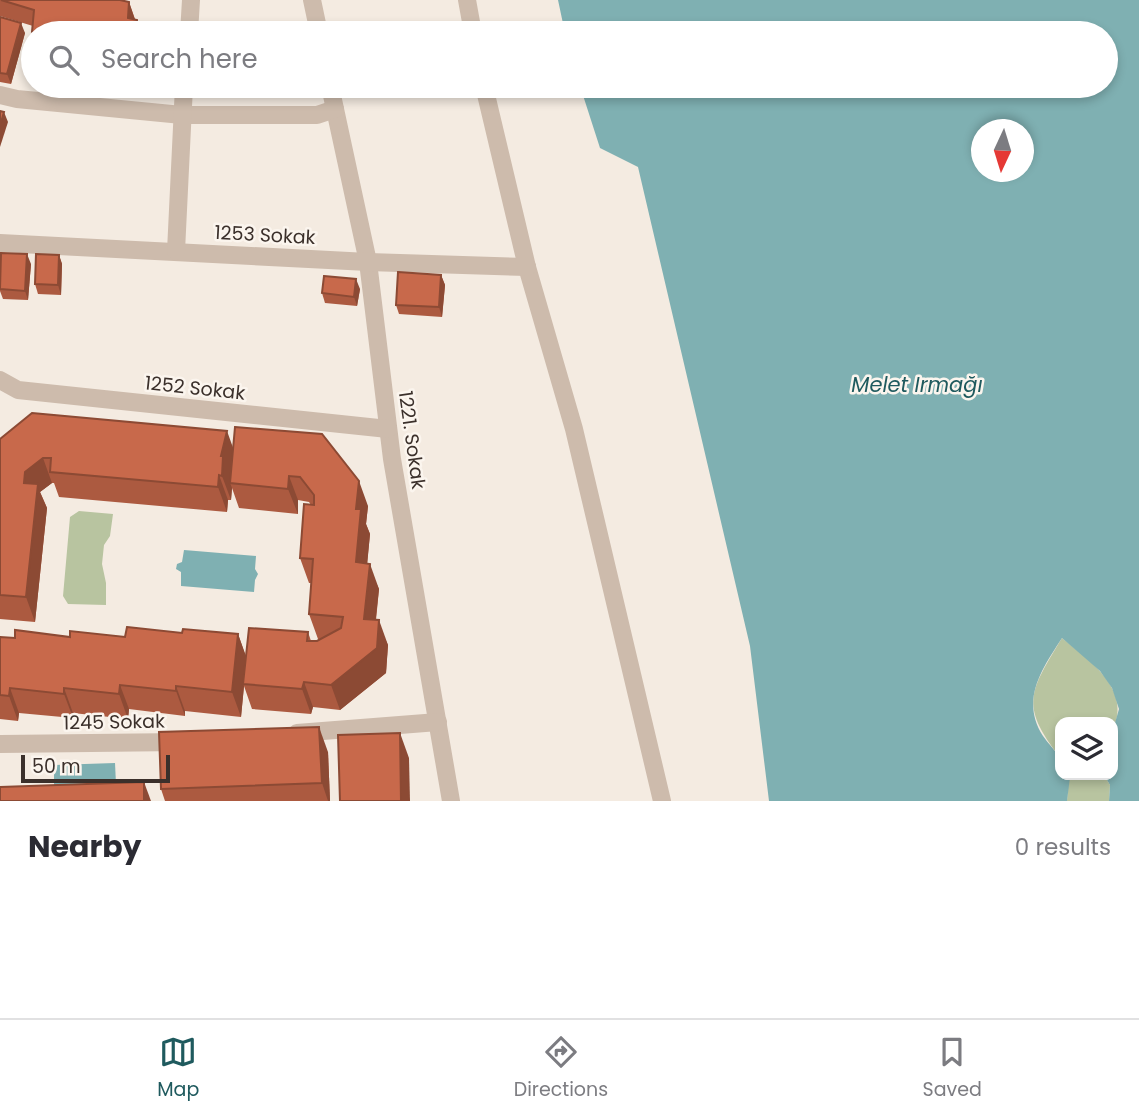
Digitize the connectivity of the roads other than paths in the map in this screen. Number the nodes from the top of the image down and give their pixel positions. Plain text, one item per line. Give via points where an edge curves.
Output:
1 (191, 0) edge
2 (312, 0) edge
3 (467, 0) edge
4 (190, 21) edge
5 (316, 21) edge
6 (471, 21) edge
7 (0, 95) edge
8 (183, 98) edge
9 (333, 98) edge
10 (487, 98) edge
11 (335, 109) junction
12 (182, 114) junction
13 (0, 243) edge
14 (176, 251) junction
15 (368, 262) junction
16 (527, 268) junction
17 (0, 380) edge
18 (388, 429) junction
19 (438, 722) junction
20 (284, 734) edge
21 (201, 741) edge
22 (0, 744) edge
23 (452, 801) edge
24 (662, 801) edge

1 - 4 street
2 - 5 street
3 - 6 street
7 - 12 street
8 - 12 street
9 - 11 street, 1221. Sokak
10 - 16 street
11 - 12 street via 317,115
11 - 15 street, 1221. Sokak
12 - 14 street
13 - 14 street, 1253 Sokak
14 - 15 street, 1253 Sokak
15 - 16 street, 1253 Sokak
15 - 18 street, 1221. Sokak
16 - 24 street via 574,429
17 - 18 street, 1252 Sokak via 18,390
18 - 19 street, 1221. Sokak
19 - 20 street
19 - 23 street, 1221. Sokak
21 - 22 street, 1245 Sokak

